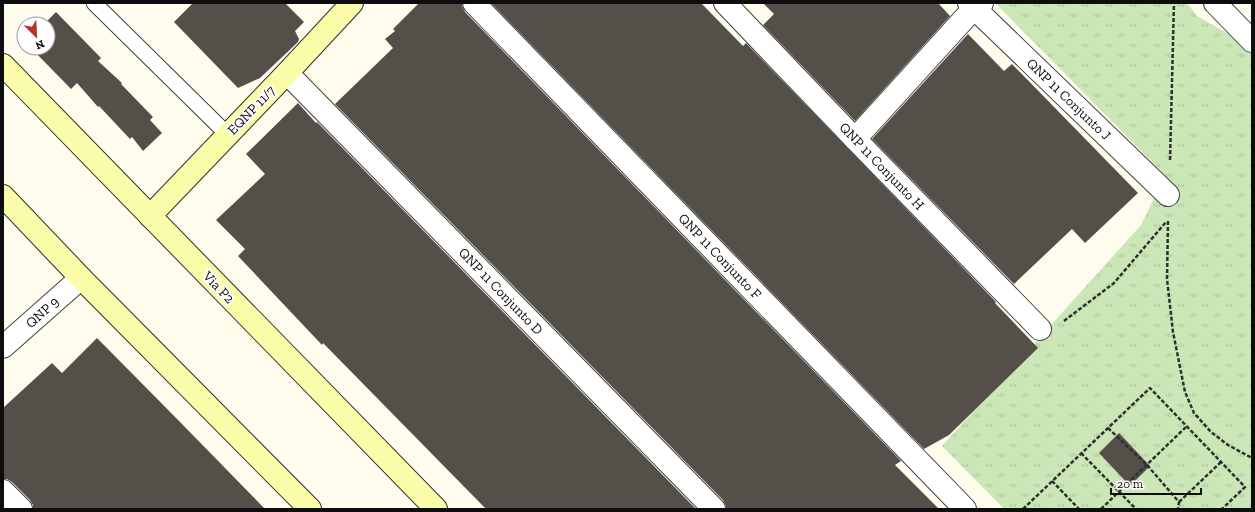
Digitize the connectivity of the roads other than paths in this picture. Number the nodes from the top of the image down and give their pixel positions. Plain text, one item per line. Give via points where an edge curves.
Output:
1 (94, 3) edge
2 (352, 3) edge
3 (474, 3) edge
4 (725, 3) edge
5 (1215, 3) edge
6 (975, 5) edge
7 (1252, 41) edge
8 (3, 65) edge
9 (287, 73) junction
10 (228, 135) junction
11 (855, 139) junction
12 (1168, 195) road end
13 (3, 196) edge
14 (150, 216) junction
15 (81, 278) junction
16 (1040, 329) road end
17 (3, 347) edge
18 (3, 491) edge
19 (21, 509) edge
20 (310, 509) edge
21 (436, 509) edge
22 (714, 509) edge
23 (965, 509) edge

1 - 10 lane
2 - 9 main road, EQNP 11/7
3 - 23 street, QNP 11 Conjunto F
4 - 11 street, QNP 11 Conjunto H
5 - 7 street
6 - 11 street
6 - 12 street, QNP 11 Conjunto J
8 - 14 main road, Via P2
9 - 10 main road, EQNP 11/7
9 - 22 street, QNP 11 Conjunto D
10 - 14 main road, EQNP 11/7
11 - 16 street, QNP 11 Conjunto H
13 - 15 main road
14 - 21 main road, Via P2
15 - 17 street, QNP 9
15 - 20 main road
18 - 19 street

